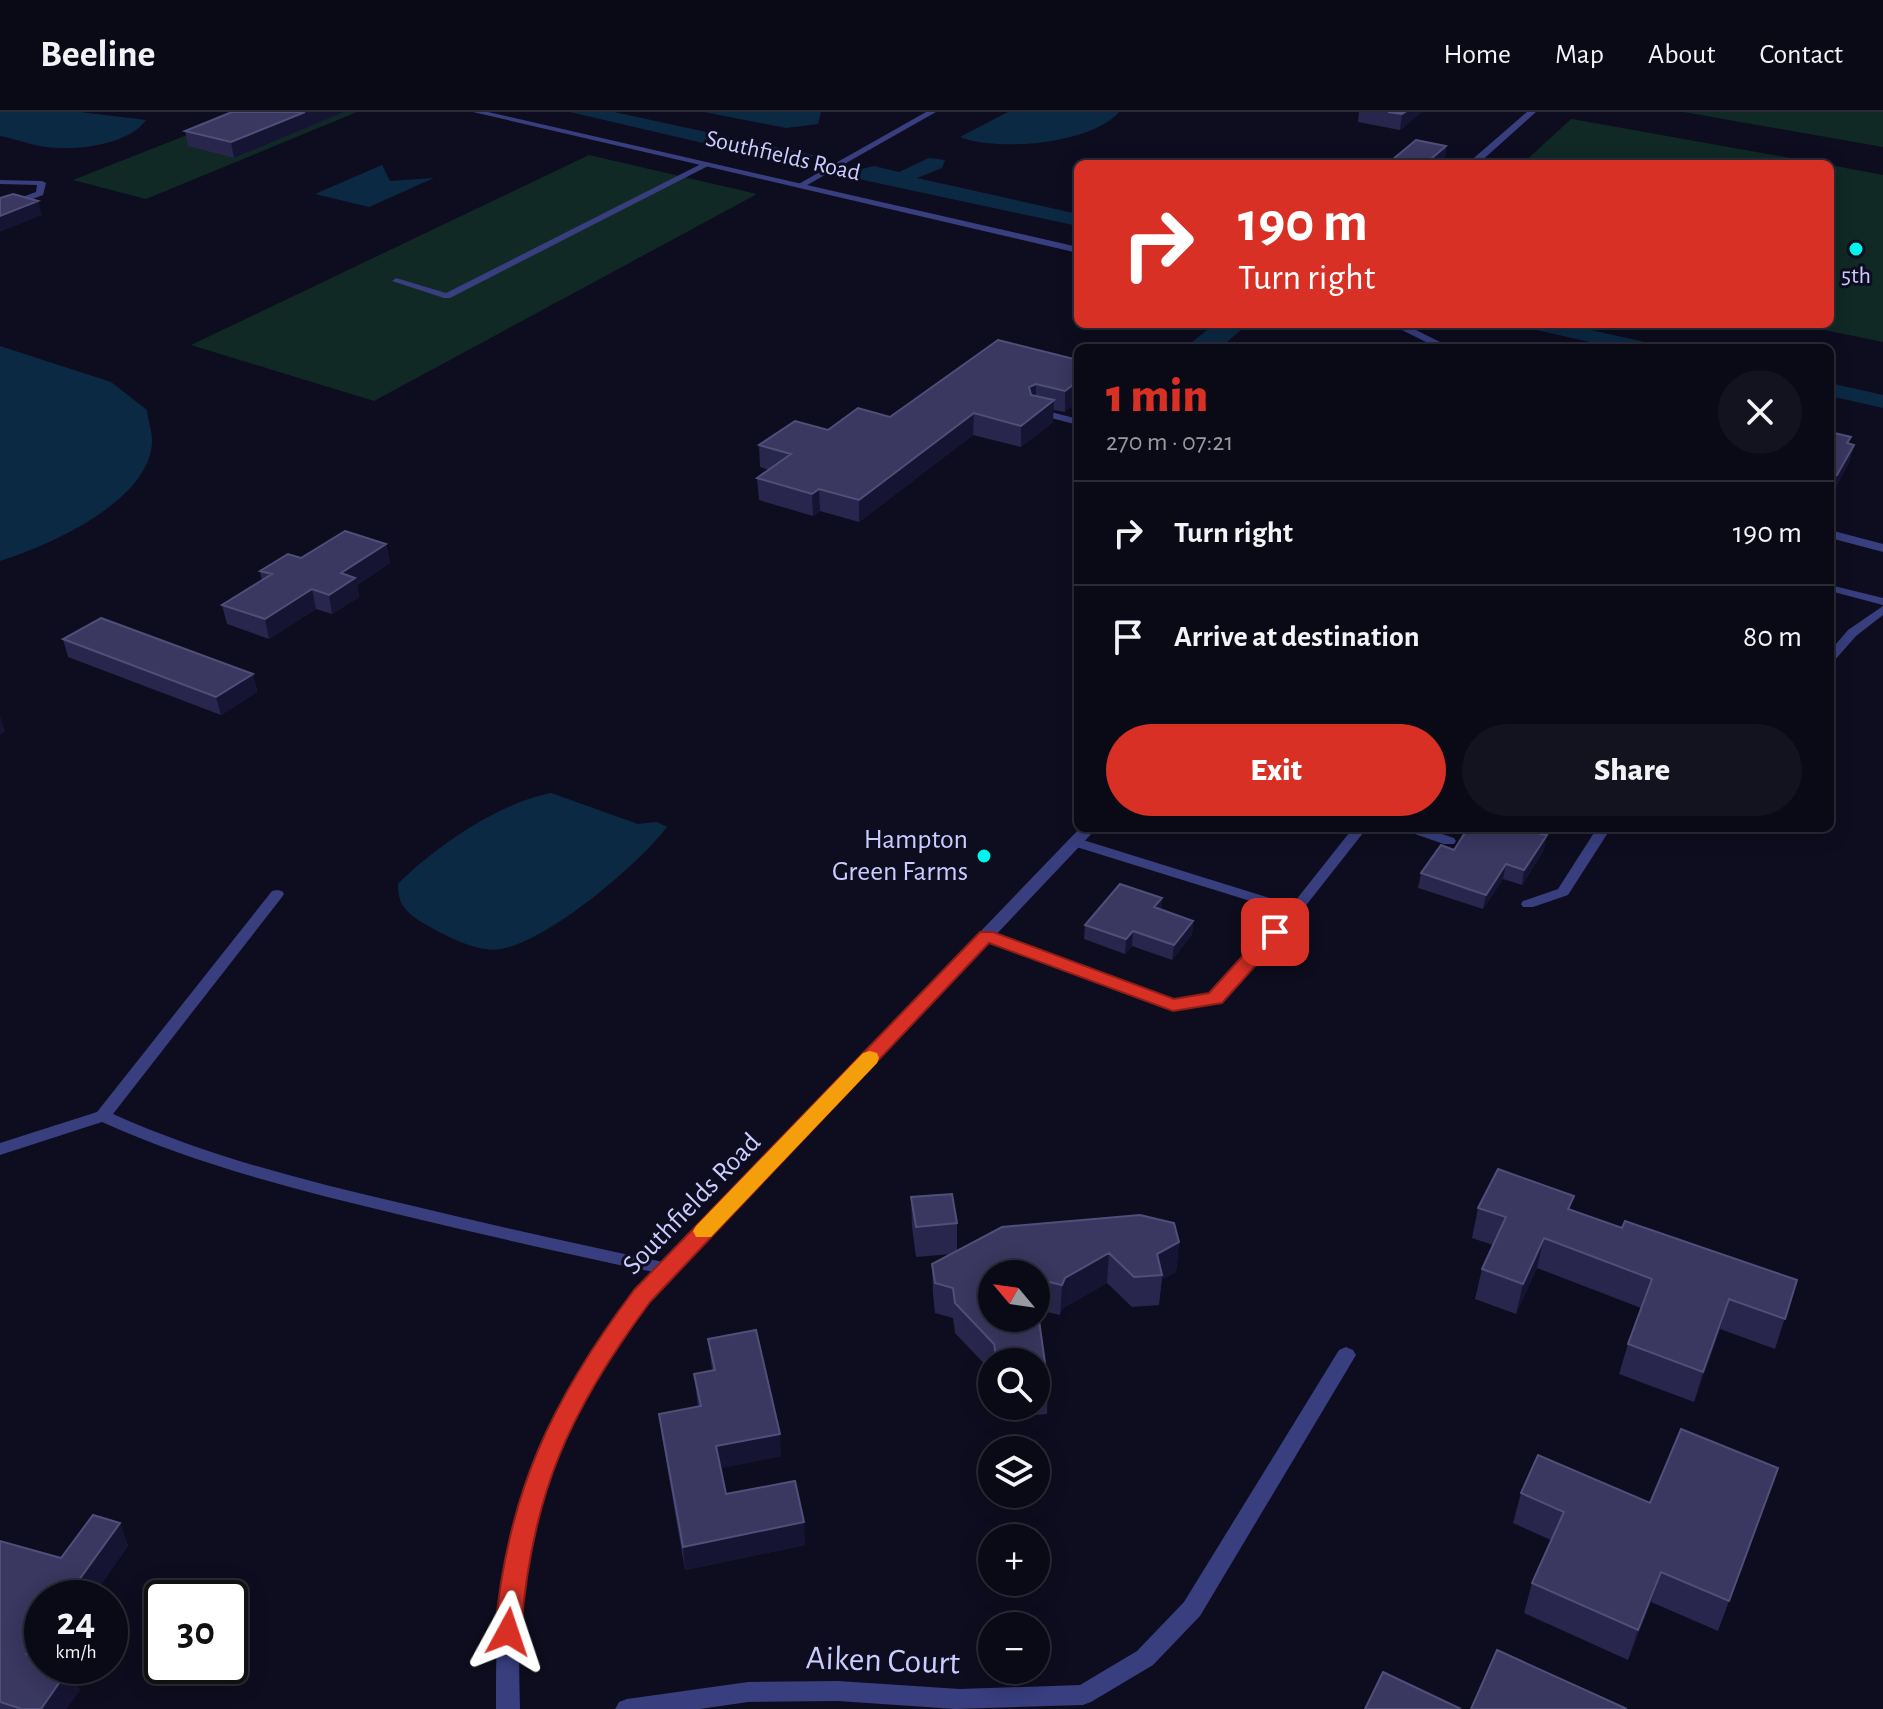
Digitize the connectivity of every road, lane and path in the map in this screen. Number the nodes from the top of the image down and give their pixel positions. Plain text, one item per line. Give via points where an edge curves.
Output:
1 (477, 112) edge
2 (932, 112) edge
3 (1532, 112) edge
4 (1477, 160) edge
5 (706, 165) junction
6 (3, 184) edge
7 (799, 186) junction
8 (0, 208) edge
9 (1074, 249) edge
10 (396, 281) dead end
11 (1404, 328) edge
12 (1438, 344) edge
13 (1035, 411) edge
14 (1074, 420) edge
15 (1834, 535) edge
16 (1883, 548) edge
17 (1834, 589) edge
18 (1883, 602) edge
19 (1883, 609) edge
20 (1834, 653) edge
21 (1357, 832) edge
22 (1423, 832) edge
23 (1601, 832) edge
24 (1082, 835) edge
25 (1449, 841) dead end
26 (277, 894) dead end
27 (1528, 904) dead end
28 (1295, 910) junction
29 (986, 936) junction
30 (103, 1116) junction
31 (0, 1149) edge
32 (668, 1269) junction
33 (1346, 1355) dead end
34 (508, 1709) edge
35 (627, 1709) edge

1 - 5 street, Southfields Road
2 - 7 lane
3 - 4 street
5 - 7 street, Southfields Road
5 - 10 lane via 447,296
6 - 8 lane via 42,183 40,193
7 - 9 street, Southfields Road
11 - 12 street
13 - 14 lane
15 - 16 street
17 - 18 lane
19 - 20 lane
21 - 28 lane
22 - 25 lane
23 - 27 lane via 1563,892
24 - 28 lane
24 - 29 street, Southfields Road
26 - 30 lane
28 - 29 lane via 1215,998 1173,1005
29 - 32 street, Southfields Road
30 - 31 lane
30 - 32 lane via 180,1150 284,1181
32 - 34 street, Southfields Road via 597,1356 559,1423 540,1471 513,1576
33 - 35 street, Aiken Court via 1192,1609 1145,1658 1083,1695 960,1699 748,1692

